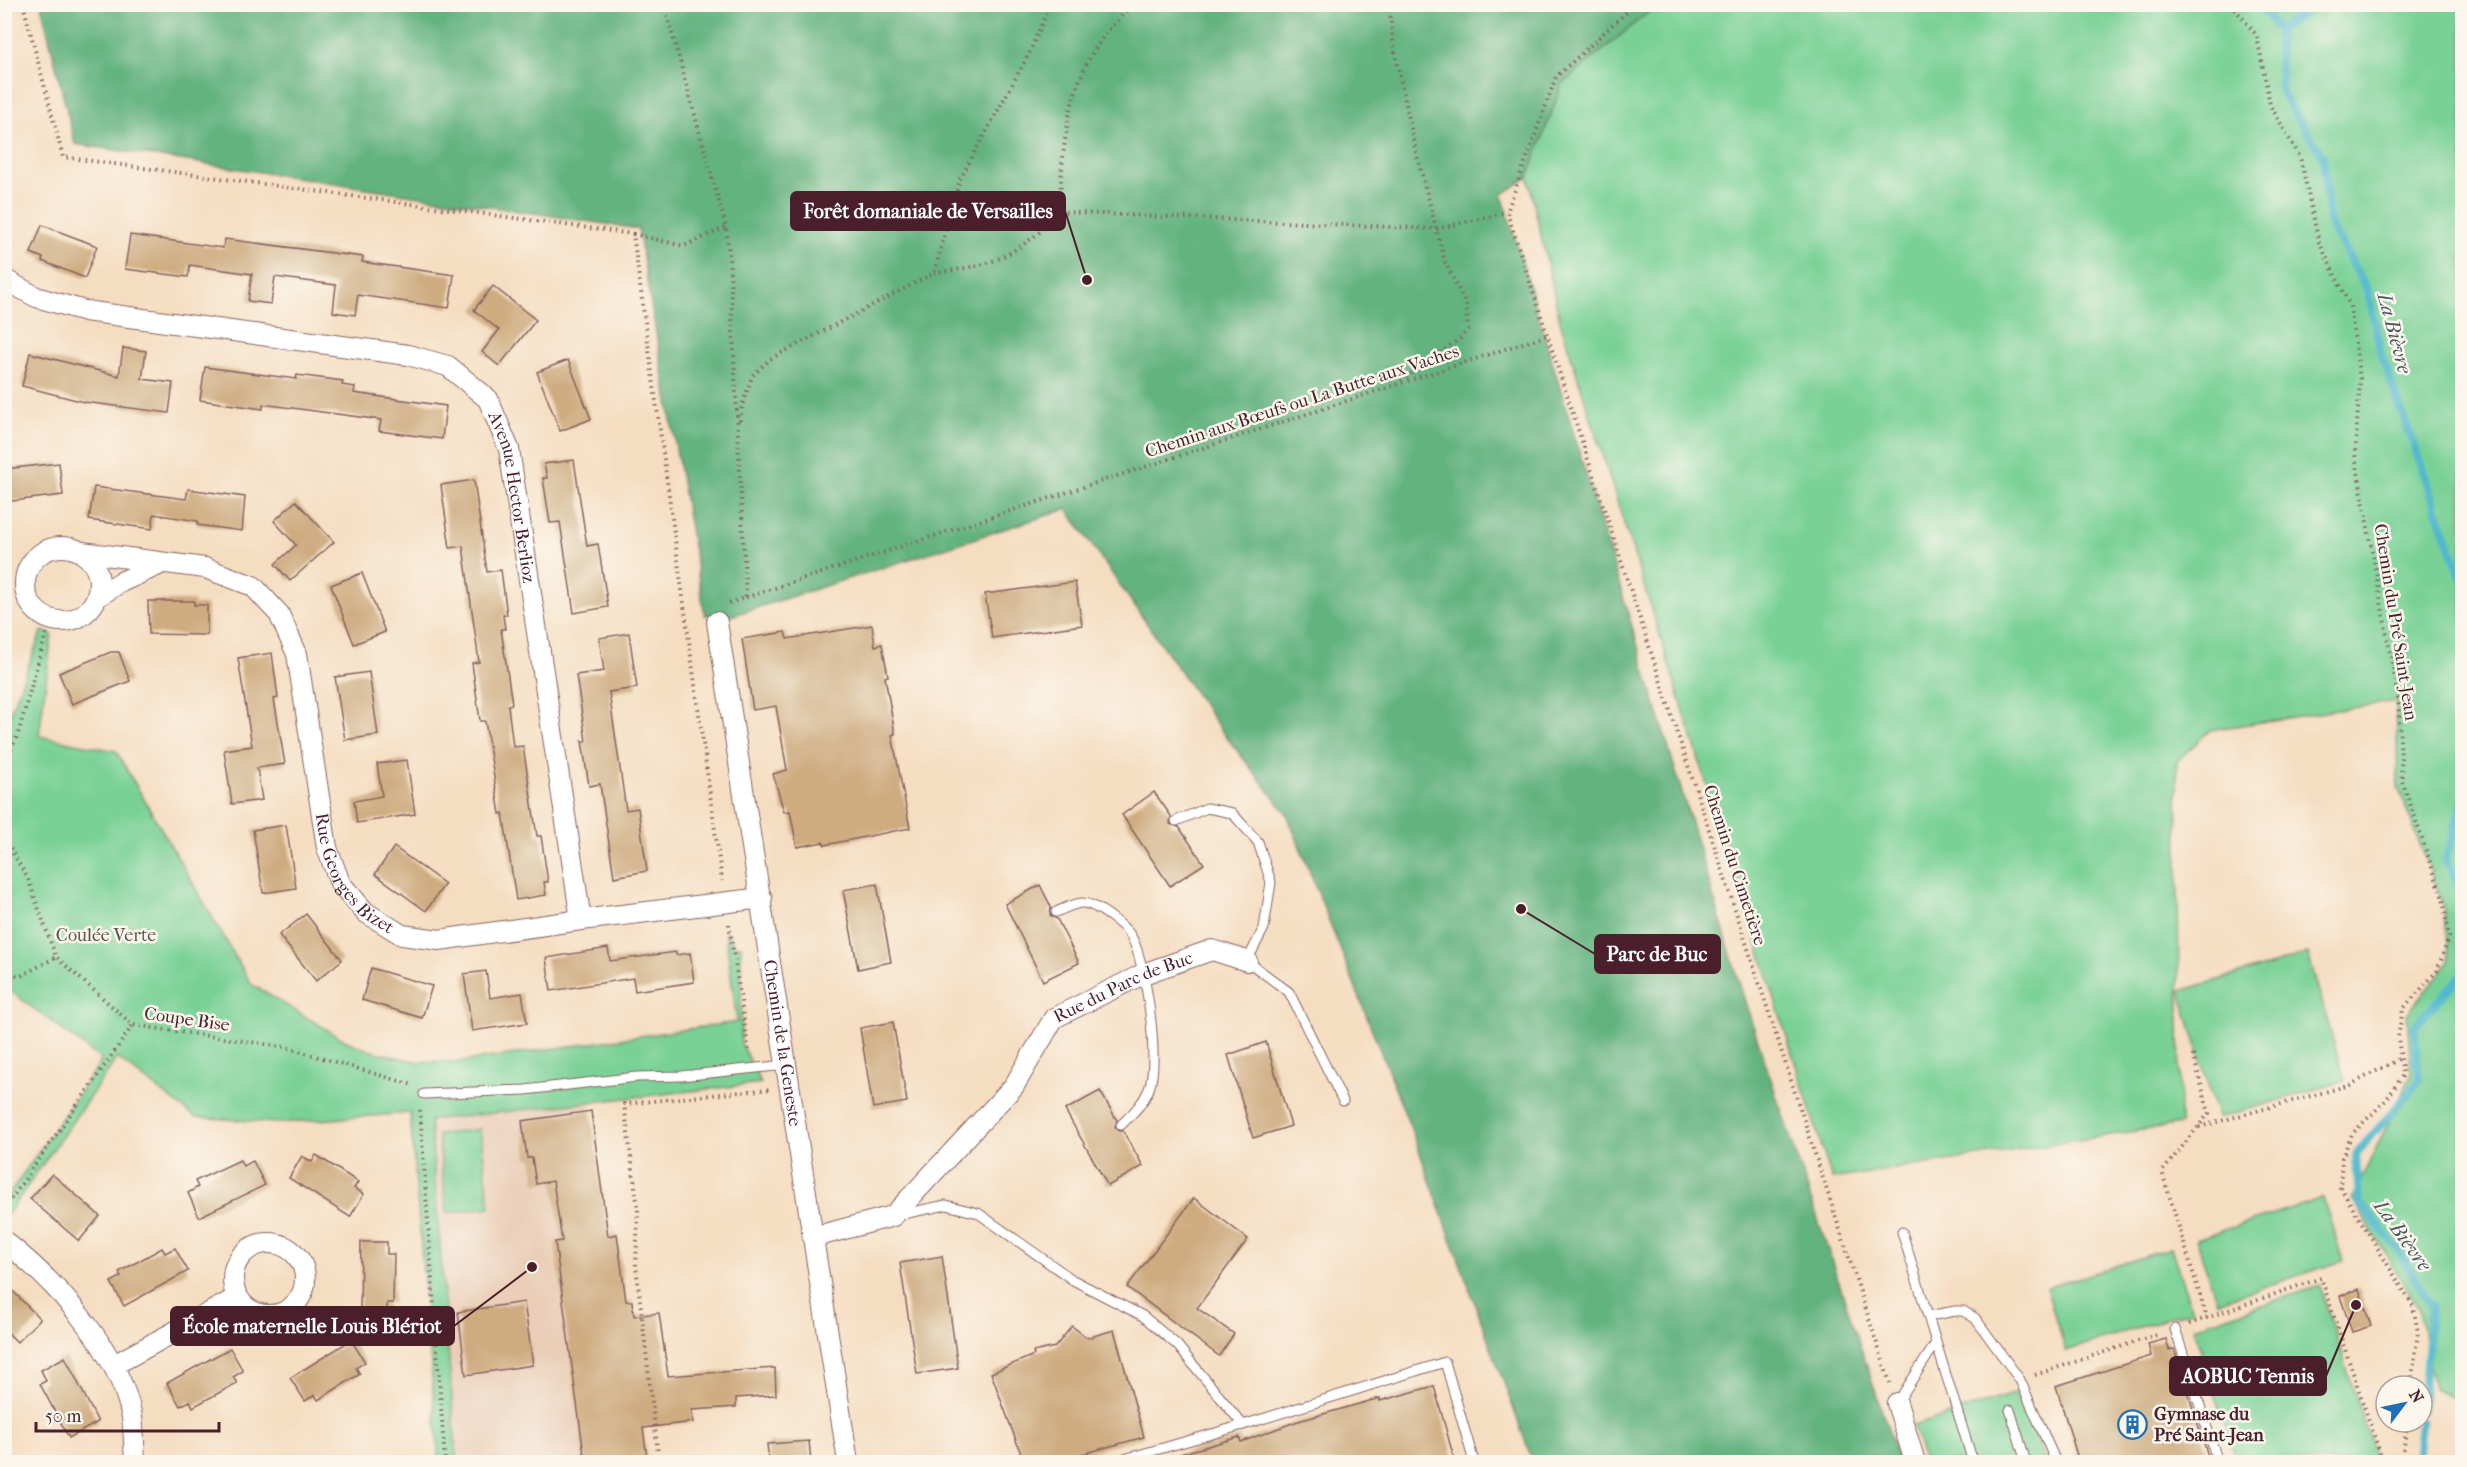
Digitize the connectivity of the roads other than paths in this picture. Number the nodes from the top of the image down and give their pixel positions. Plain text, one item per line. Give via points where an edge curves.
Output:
1 (4, 279) edge
2 (82, 552) junction
3 (163, 563) junction
4 (97, 597) junction
5 (717, 622) road end
6 (1176, 820) dead end
7 (762, 898) junction
8 (1056, 912) dead end
9 (581, 920) junction
10 (1247, 961) junction
11 (1143, 974) junction
12 (788, 1065) junction
13 (424, 1094) road end
14 (1343, 1101) dead end
15 (1121, 1125) dead end
16 (893, 1216) junction
17 (1902, 1232) dead end
18 (814, 1237) junction
19 (4, 1241) edge
20 (238, 1298) dead end
21 (1929, 1316) junction
22 (2175, 1329) road end
23 (1936, 1343) junction
24 (114, 1365) junction
25 (1897, 1403) joint
26 (2010, 1410) dead end
27 (1243, 1425) junction
28 (135, 1462) edge
29 (848, 1462) edge
30 (1114, 1462) edge
31 (1474, 1462) edge
32 (1915, 1462) edge
33 (1973, 1462) edge
34 (2026, 1462) edge
35 (2056, 1462) edge
36 (2218, 1462) edge

1 - 9 street, Avenue Hector Berlioz via 36,297 84,311 408,355 448,366 488,399 509,449
2 - 3 street, Rue Georges Bizet
2 - 4 street via 96,567
2 - 4 street, Rue Georges Bizet via 58,546 37,556 26,583 29,601 50,619 70,620 91,608
3 - 4 street
3 - 9 street, Rue Georges Bizet via 205,568 253,586 279,615 297,654 327,848 340,883 365,912 402,935 439,940
5 - 7 street, Chemin de la Geneste
6 - 10 lane via 1207,808 1232,813 1258,842 1271,882 1264,928
7 - 9 street, Rue Georges Bizet
7 - 12 street, Chemin de la Geneste
8 - 11 lane via 1082,903 1105,912 1130,935
10 - 11 street, Rue du Parc de Buc via 1212,950
10 - 14 lane, Rue du Parc de Buc via 1289,992
11 - 15 lane via 1154,1048 1150,1087 1139,1107
11 - 16 street, Rue du Parc de Buc via 1054,1018 1014,1086
12 - 13 lane via 525,1090
12 - 18 street, Chemin de la Geneste
16 - 18 street
16 - 27 lane via 946,1205 978,1213 1073,1280 1143,1316 1177,1345
17 - 21 lane
18 - 29 street, Chemin de la Geneste
19 - 24 street via 65,1296
20 - 24 street
21 - 23 lane
21 - 35 lane via 1963,1311 1975,1318 2020,1380
22 - 36 lane
23 - 25 lane
23 - 33 lane
24 - 28 street via 132,1416
25 - 32 street
26 - 34 lane
27 - 30 lane
27 - 31 lane via 1445,1362

